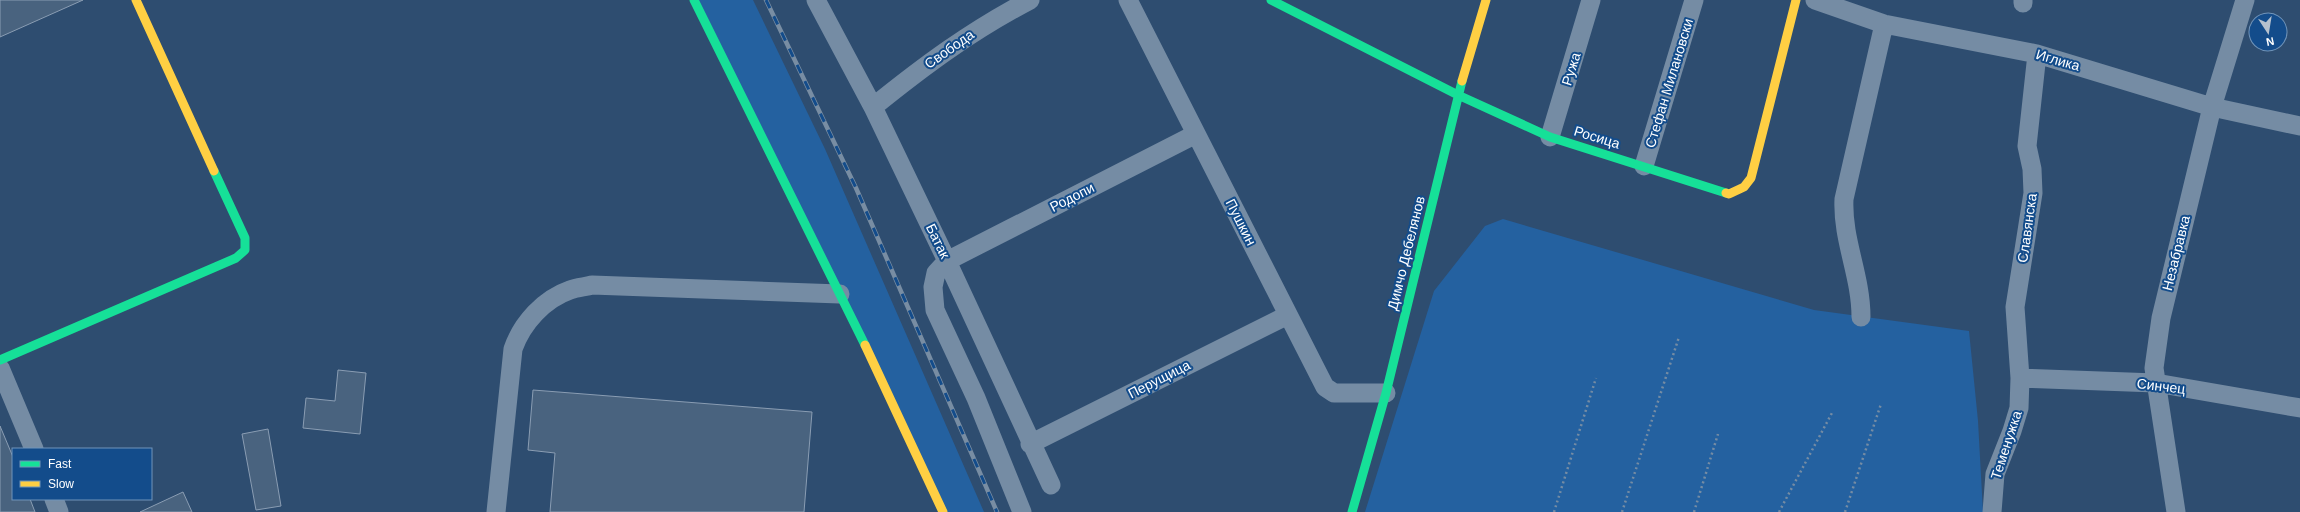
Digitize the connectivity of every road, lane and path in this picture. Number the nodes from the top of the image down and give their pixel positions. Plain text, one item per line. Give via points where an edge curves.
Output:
1 (136, 0) edge
2 (694, 0) edge
3 (816, 0) edge
4 (1030, 0) edge
5 (1128, 0) edge
6 (1271, 0) edge
7 (1486, 0) edge
8 (1591, 0) edge
9 (1694, 0) edge
10 (1796, 0) edge
11 (1815, 0) edge
12 (2245, 0) edge
13 (1884, 24) junction
14 (2037, 54) junction
15 (1458, 95) junction
16 (873, 107) junction
17 (2212, 107) junction
18 (2300, 126) edge
19 (1196, 134) junction
20 (1550, 137) junction
21 (1644, 166) junction
22 (947, 261) junction
23 (840, 294) junction
24 (1288, 315) junction
25 (1861, 317) dead end
26 (1679, 337) dead end
27 (0, 360) edge
28 (0, 368) edge
29 (1596, 378) dead end
30 (2020, 378) junction
31 (2156, 383) junction
32 (1386, 393) junction
33 (1881, 404) dead end
34 (2300, 408) edge
35 (1833, 411) dead end
36 (1718, 434) dead end
37 (1030, 444) junction
38 (34, 448) edge
39 (1051, 485) dead end
40 (54, 500) edge
41 (59, 512) edge
42 (496, 512) edge
43 (943, 512) edge
44 (1022, 512) edge
45 (1352, 512) edge
46 (1554, 512) edge
47 (1622, 512) edge
48 (1694, 512) edge
49 (1779, 512) edge
50 (1845, 512) edge
51 (1992, 512) edge
52 (2176, 512) edge

1 - 27 street via 245,238 245,250 220,266
2 - 23 street
3 - 16 street, Батак
4 - 16 street, Свобода via 981,26 933,58
5 - 19 street, Пушкин
6 - 15 street, Росица
7 - 15 street, Димчо Дебелянов
8 - 20 street, Ружа
9 - 21 street, Стефан Милановски
10 - 21 street, Росица via 1751,178 1744,187 1729,194
11 - 13 street, Иглика
12 - 17 street, Незабравка
13 - 14 street, Иглика
13 - 25 street via 1844,199 1843,219 1857,271
14 - 17 street, Иглика
14 - 30 street, Славянска via 2027,146 2032,169 2033,193 2015,306
15 - 20 street, Росица
15 - 32 street, Димчо Дебелянов
16 - 22 street, Батак
17 - 18 street, Иглика
17 - 31 street, Незабравка via 2161,318 2155,349
19 - 22 street, Родопи
19 - 24 street, Пушкин
20 - 21 street, Росица
22 - 37 street, Батак
22 - 44 street via 936,273 933,287 935,310 976,398
23 - 42 street via 592,285 570,290 548,303 526,322 517,336 513,349
23 - 43 street
24 - 32 street, Пушкин via 1325,387 1334,393
24 - 37 street, Перущица
26 - 47 path
28 - 38 street
29 - 46 path
30 - 31 street, Синчец
30 - 51 street, Теменужка via 2019,408 1995,474
31 - 34 street, Синчец
31 - 52 street, Незабравка
32 - 45 street, Димчо Дебелянов
33 - 50 path
35 - 49 path
36 - 48 path
37 - 39 street, Батак
40 - 41 street

